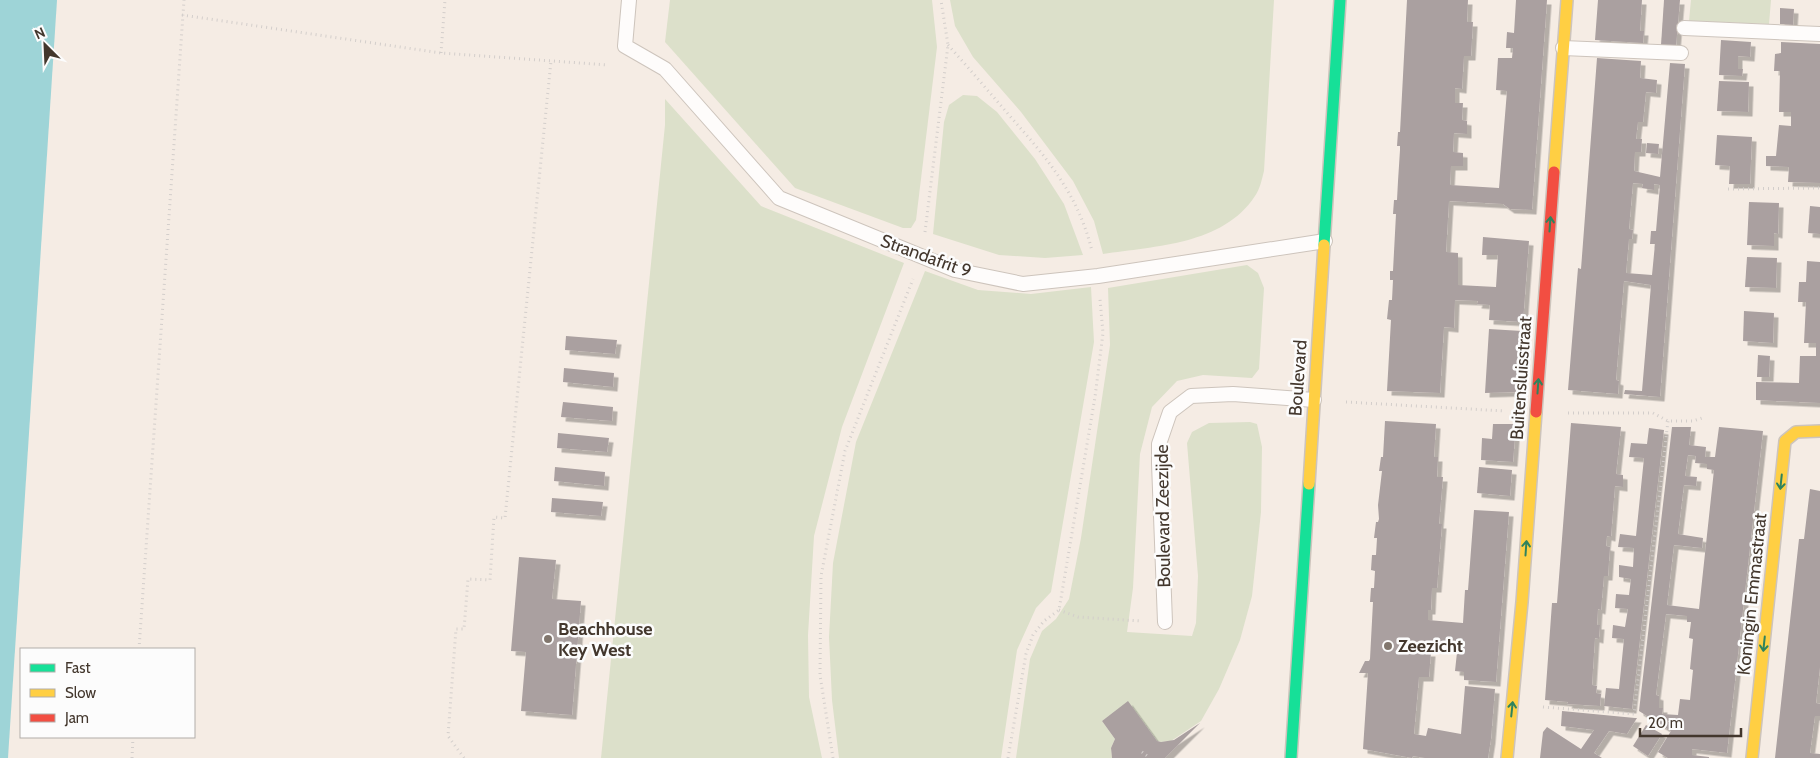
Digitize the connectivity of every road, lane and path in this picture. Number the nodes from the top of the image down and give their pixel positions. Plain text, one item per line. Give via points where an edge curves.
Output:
1 (184, 0) edge
2 (445, 0) edge
3 (629, 0) edge
4 (941, 0) edge
5 (1340, 0) edge
6 (1567, 0) edge
7 (182, 15) junction
8 (1684, 28) dead end
9 (1820, 34) edge
10 (948, 45) junction
11 (1563, 48) junction
12 (441, 53) junction
13 (1681, 53) dead end
14 (551, 61) junction
15 (618, 66) dead end
16 (1820, 188) edge
17 (1728, 189) dead end
18 (1325, 241) junction
19 (922, 256) junction
20 (1098, 276) junction
21 (1314, 400) junction
22 (1536, 413) junction
23 (1705, 417) dead end
24 (1668, 421) junction
25 (1820, 431) edge
26 (1059, 610) junction
27 (1127, 621) dead end
28 (1165, 622) dead end
29 (139, 648) edge
30 (1512, 704) junction
31 (133, 738) edge
32 (1142, 752) dead end
33 (132, 758) edge
34 (464, 758) edge
35 (833, 758) edge
36 (1008, 758) edge
37 (1150, 758) edge
38 (1291, 758) edge
39 (1507, 758) edge
40 (1752, 758) edge

1 - 7 path
2 - 12 path
3 - 19 lane, Strandafrit 9 via 625,46 665,69 779,198
4 - 10 path
5 - 18 street, Boulevard
6 - 11 street, Buitensluisstraat
7 - 12 path
7 - 29 path
8 - 9 lane
10 - 19 path
10 - 20 path via 1048,159 1072,197 1089,236
11 - 13 lane
22 -> 11 street, Buitensluisstraat
12 - 14 path
14 - 15 path
14 - 34 path via 505,518 494,517 490,580 468,579 464,629 456,629 448,736
16 - 17 path
18 - 20 lane, Strandafrit 9
18 - 21 street, Boulevard
19 - 20 lane, Strandafrit 9 via 955,270 1023,284
19 - 35 path via 845,451 821,576 820,675
20 - 26 path via 1103,333
21 - 22 path
21 - 28 lane, Boulevard Zeezijde via 1234,394 1191,396 1170,412 1160,444 1159,463
21 - 38 street, Boulevard
22 - 24 path via 1653,413
30 -> 22 street, Buitensluisstraat
23 - 24 path via 1694,421
24 - 30 path via 1634,714
25 -> 40 street, Koningin Emmastraat via 1798,430 1785,441
26 - 27 path via 1078,617
26 - 36 path via 1033,635 1026,654
39 -> 30 street, Buitensluisstraat
31 - 33 path
32 - 37 path

